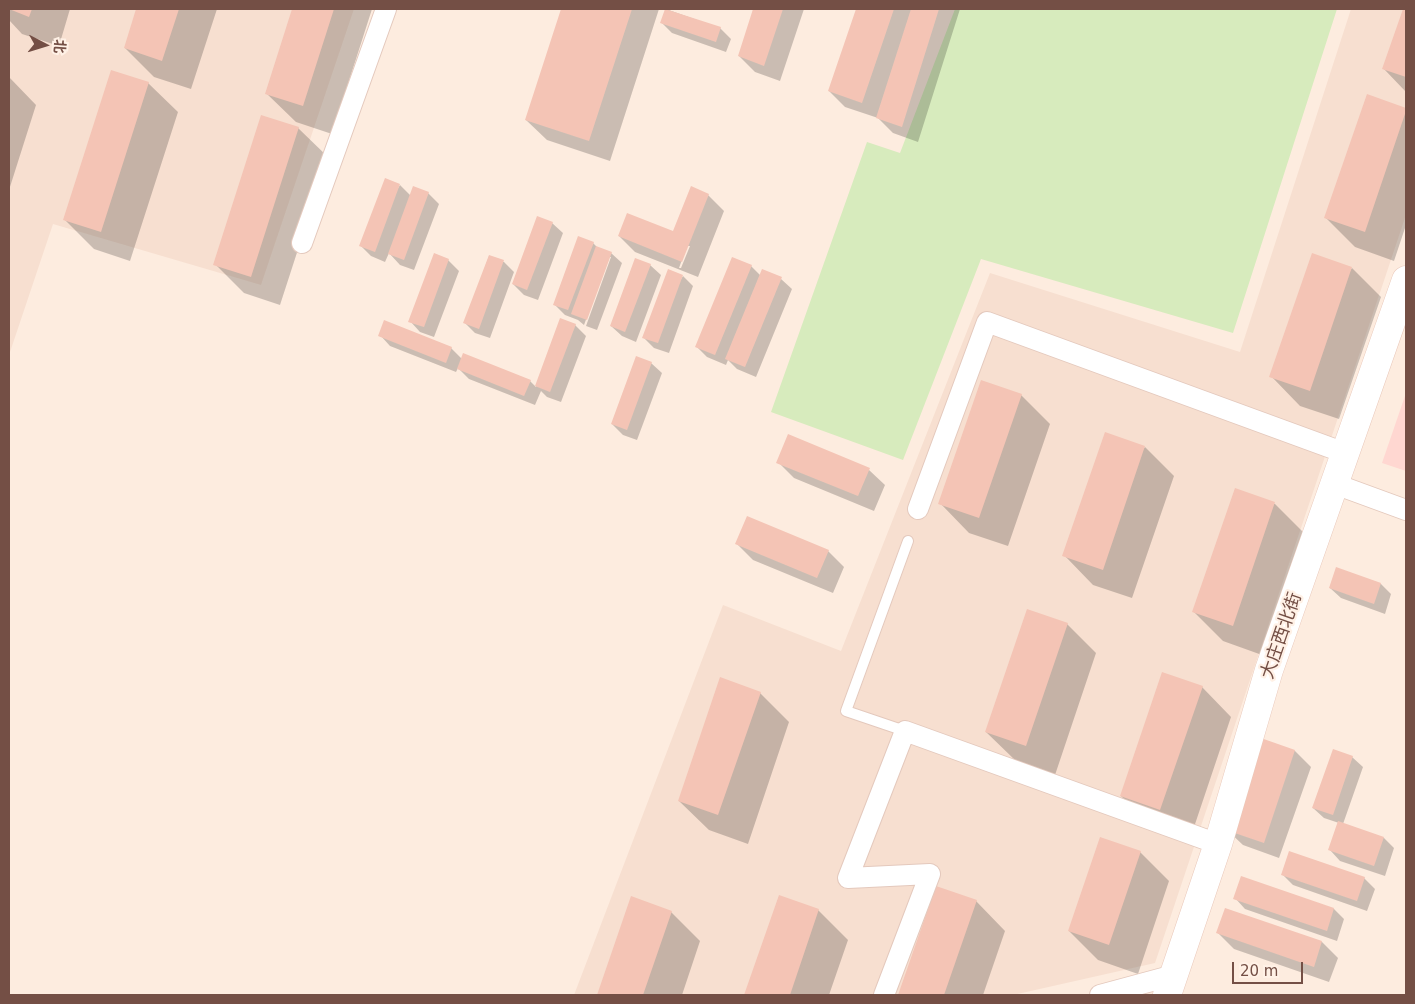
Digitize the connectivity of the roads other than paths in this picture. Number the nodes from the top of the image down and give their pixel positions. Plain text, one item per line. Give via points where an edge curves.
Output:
1 (386, 9) edge
2 (302, 243) dead end
3 (1406, 280) edge
4 (1345, 454) junction
5 (1335, 484) junction
6 (918, 509) dead end
7 (1406, 510) edge
8 (908, 541) dead end
9 (905, 731) junction
10 (1218, 844) junction
11 (1171, 985) edge
12 (884, 995) edge
13 (1100, 995) edge

1 - 2 street
3 - 4 street, 大庄西北街
4 - 5 street, 大庄西北街
4 - 6 street via 987,322
5 - 7 street
5 - 10 street, 大庄西北街 via 1269,670
8 - 9 lane via 846,711
9 - 10 street
9 - 12 street via 848,878 930,874
10 - 11 street, 大庄西北街
11 - 13 street

